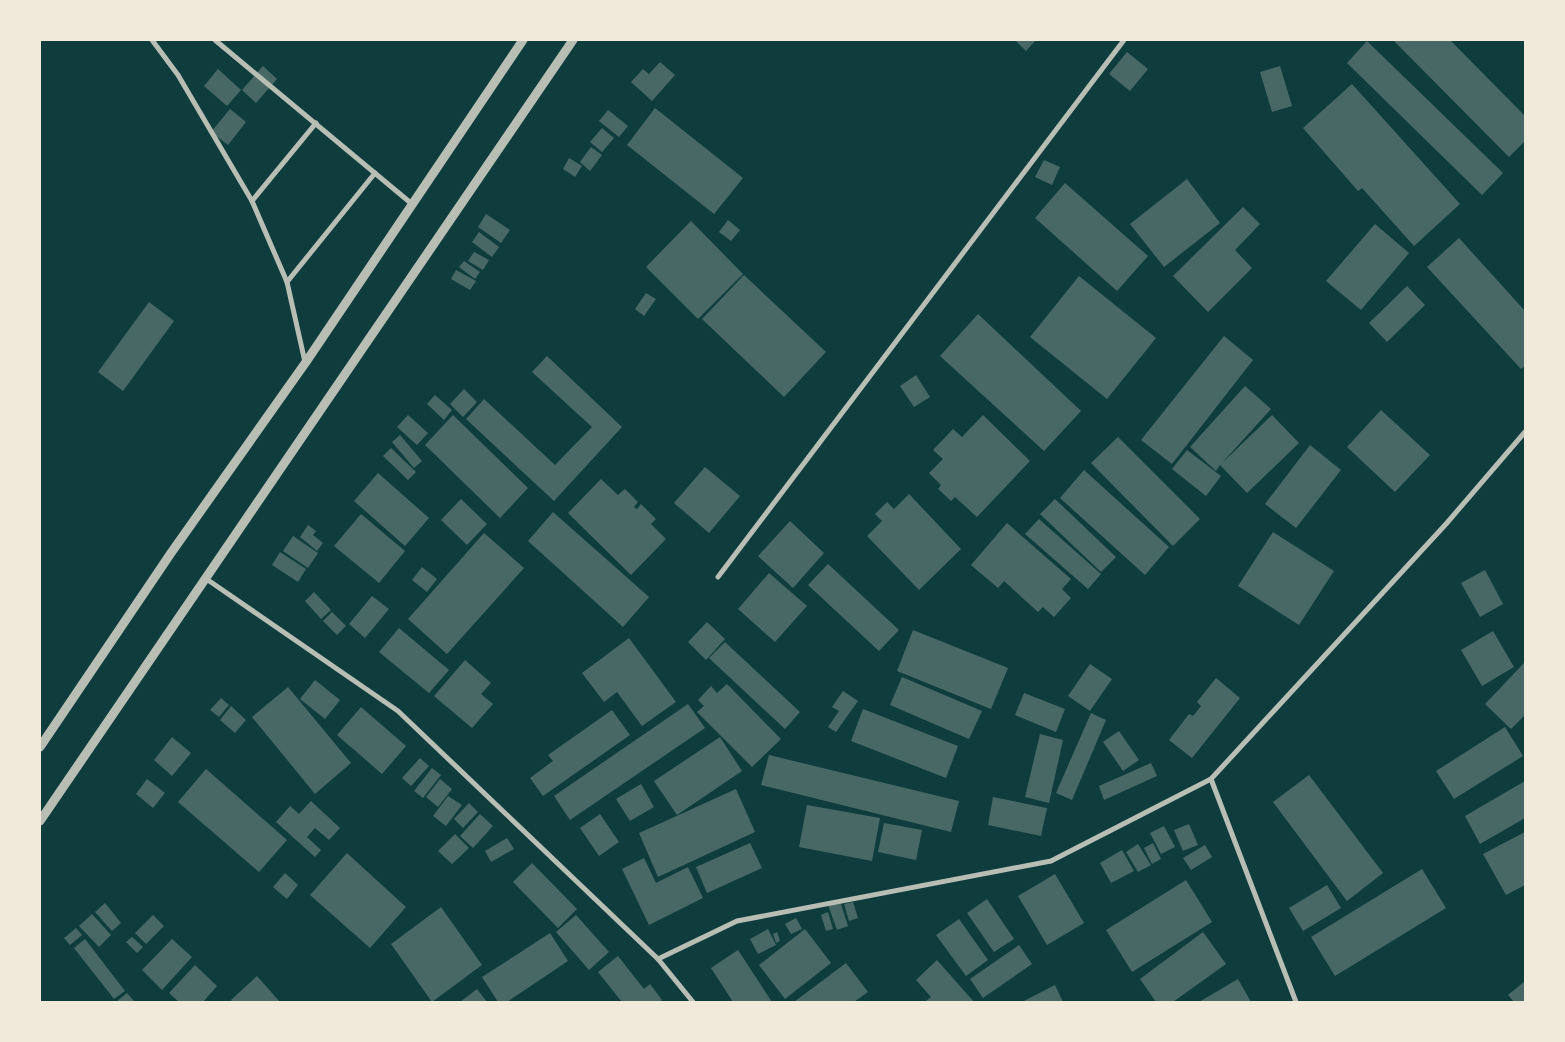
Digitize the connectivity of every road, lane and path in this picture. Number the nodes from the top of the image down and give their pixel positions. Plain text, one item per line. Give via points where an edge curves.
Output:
1 (152, 40) edge
2 (215, 40) edge
3 (523, 40) edge
4 (573, 40) edge
5 (1124, 40) edge
6 (316, 124) junction
7 (375, 173) junction
8 (252, 201) junction
9 (412, 204) junction
10 (287, 282) junction
11 (306, 362) junction
12 (1525, 432) edge
13 (718, 577) dead end
14 (205, 578) junction
15 (40, 747) edge
16 (1211, 779) junction
17 (40, 821) edge
18 (658, 960) junction
19 (693, 1002) edge
20 (1296, 1002) edge

1 - 8 street via 178,75
2 - 6 street
3 - 9 street
4 - 14 street
5 - 13 street
6 - 7 street
6 - 8 street
7 - 9 street
7 - 10 street
8 - 10 street
9 - 11 street
10 - 11 street
11 - 15 street
12 - 16 street via 1446,524
14 - 17 street
14 - 18 street via 398,711
16 - 18 street via 1051,862 737,921
16 - 20 street
18 - 19 street

